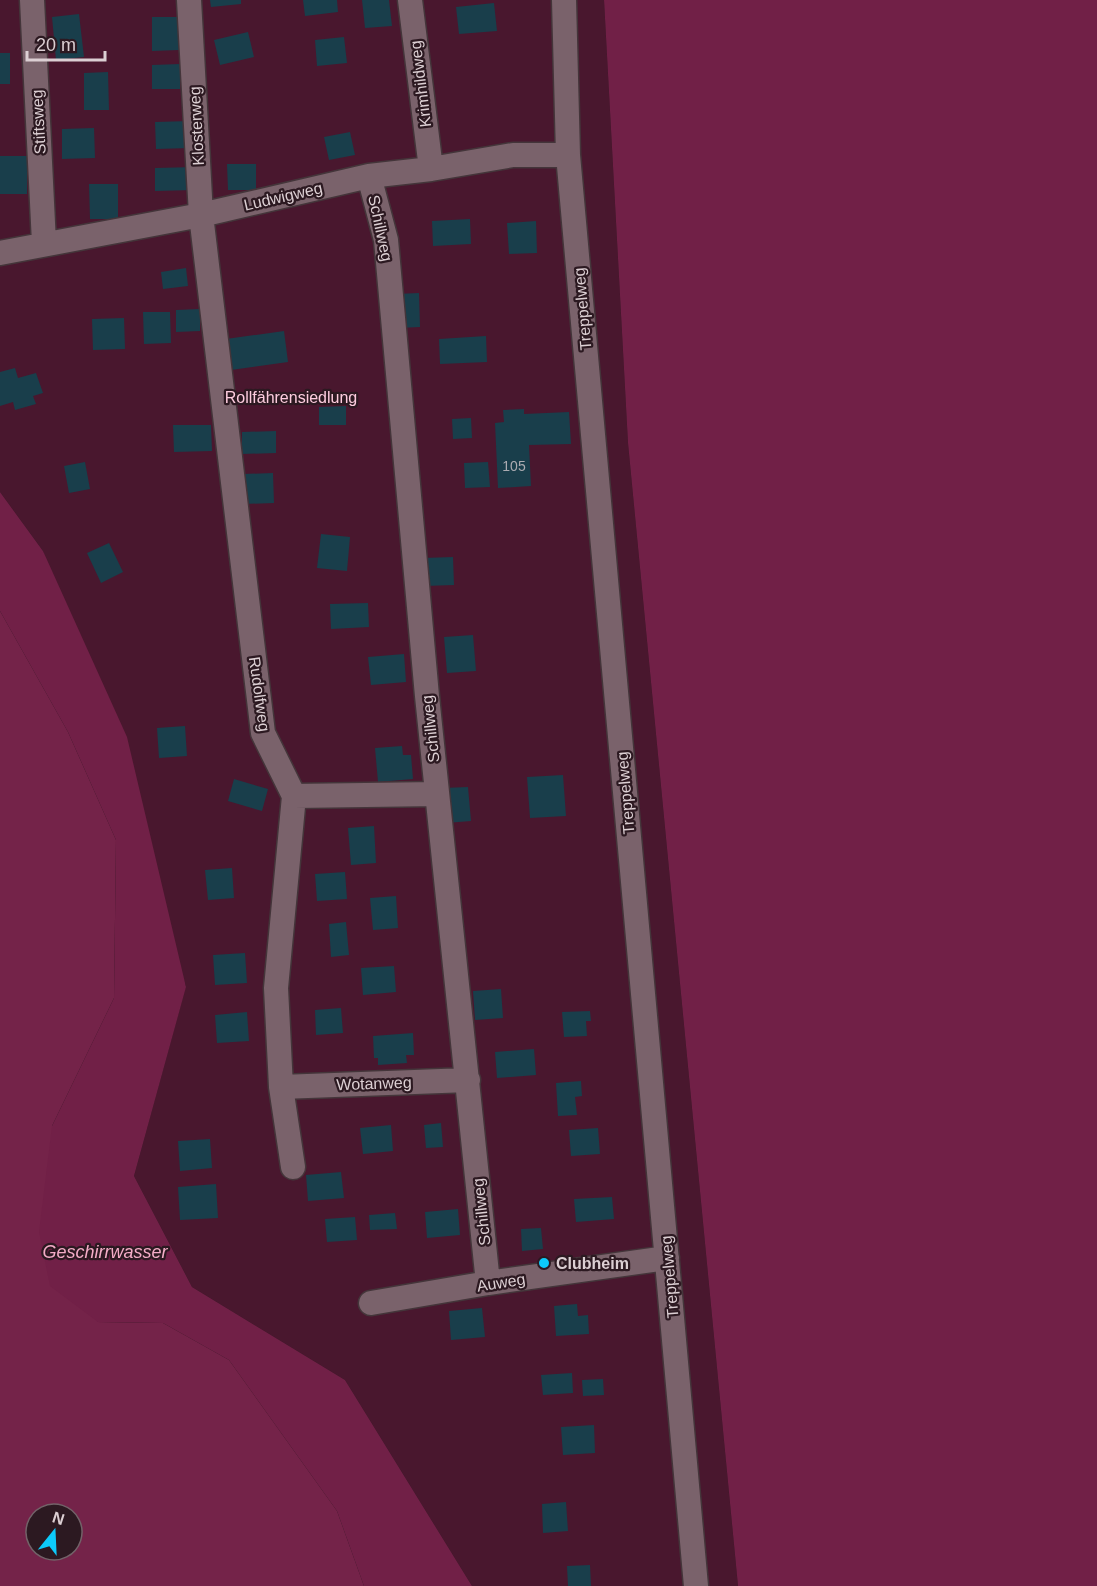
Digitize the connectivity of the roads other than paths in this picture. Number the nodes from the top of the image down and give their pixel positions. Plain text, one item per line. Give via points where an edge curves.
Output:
1 (32, 0) edge
2 (189, 0) edge
3 (410, 0) edge
4 (564, 0) edge
5 (568, 154) junction
6 (431, 169) junction
7 (369, 176) junction
8 (201, 215) junction
9 (44, 243) junction
10 (0, 253) edge
11 (437, 794) junction
12 (294, 796) junction
13 (468, 1080) junction
14 (281, 1086) junction
15 (293, 1167) dead end
16 (667, 1258) junction
17 (489, 1283) junction
18 (371, 1303) dead end
19 (696, 1586) edge

1 - 9 street, Stiftsweg
2 - 8 street, Klosterweg
3 - 6 street, Krimhildweg
4 - 5 street, Treppelweg
5 - 6 street, Ludwigweg via 513,155
5 - 16 street, Treppelweg
6 - 7 street, Ludwigweg
7 - 8 street, Ludwigweg
7 - 11 street, Schillweg via 386,240
8 - 9 street, Ludwigweg
8 - 12 street, Rudolfweg via 263,733
9 - 10 street, Ludwigweg
11 - 12 street
11 - 13 street, Schillweg
12 - 14 street via 276,988
13 - 14 street, Wotanweg
13 - 17 street, Schillweg
14 - 15 street
16 - 17 street, Auweg
16 - 19 street, Treppelweg
17 - 18 street, Auweg

